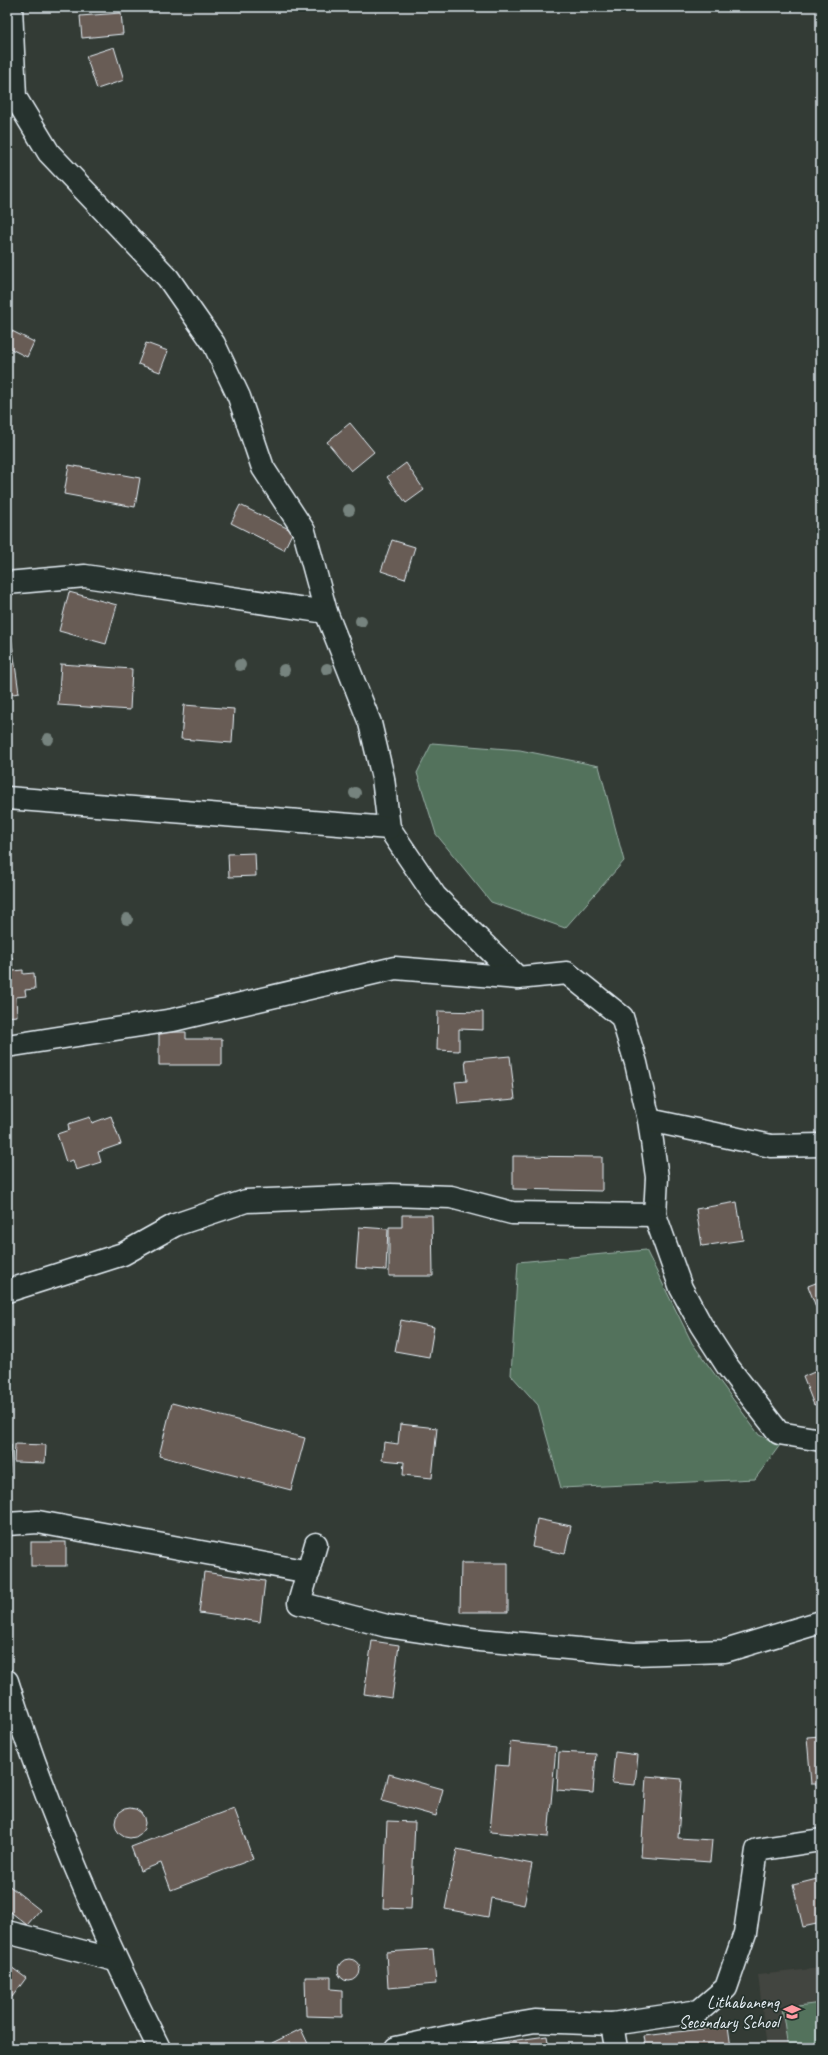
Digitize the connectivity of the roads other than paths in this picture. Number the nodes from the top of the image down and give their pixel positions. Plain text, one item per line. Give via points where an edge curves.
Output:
1 (11, 7) edge
2 (7, 583) edge
3 (326, 612) junction
4 (7, 798) edge
5 (389, 828) junction
6 (518, 978) junction
7 (7, 1046) edge
8 (649, 1120) junction
9 (821, 1145) edge
10 (655, 1215) junction
11 (7, 1291) edge
12 (821, 1440) edge
13 (7, 1524) edge
14 (316, 1544) dead end
15 (308, 1572) junction
16 (821, 1622) edge
17 (7, 1681) edge
18 (821, 1840) edge
19 (7, 1932) edge
20 (115, 1960) junction
21 (612, 2024) junction
22 (159, 2048) edge
23 (396, 2048) edge
24 (616, 2048) edge

1 - 3 street via 15,97 49,153 168,278 214,344 239,397 263,468 304,531
2 - 3 street via 85,576
3 - 5 street via 370,723 383,778
4 - 5 street
5 - 6 street via 435,896
6 - 7 street via 395,968 173,1020
6 - 8 street via 567,973 622,1017
8 - 9 street via 771,1146
8 - 10 street via 657,1177
10 - 11 street via 512,1213 451,1197 391,1195 246,1201 175,1225 123,1254
10 - 12 street via 681,1288 701,1325 740,1384 779,1433
13 - 15 street via 38,1522
14 - 15 street
15 - 16 street via 300,1603 387,1626 479,1640 634,1654 725,1651
17 - 20 street via 30,1754
18 - 21 street via 757,1850 745,1933 726,1988 699,2011
19 - 20 street
20 - 22 street
21 - 23 street via 535,2021
21 - 24 street

